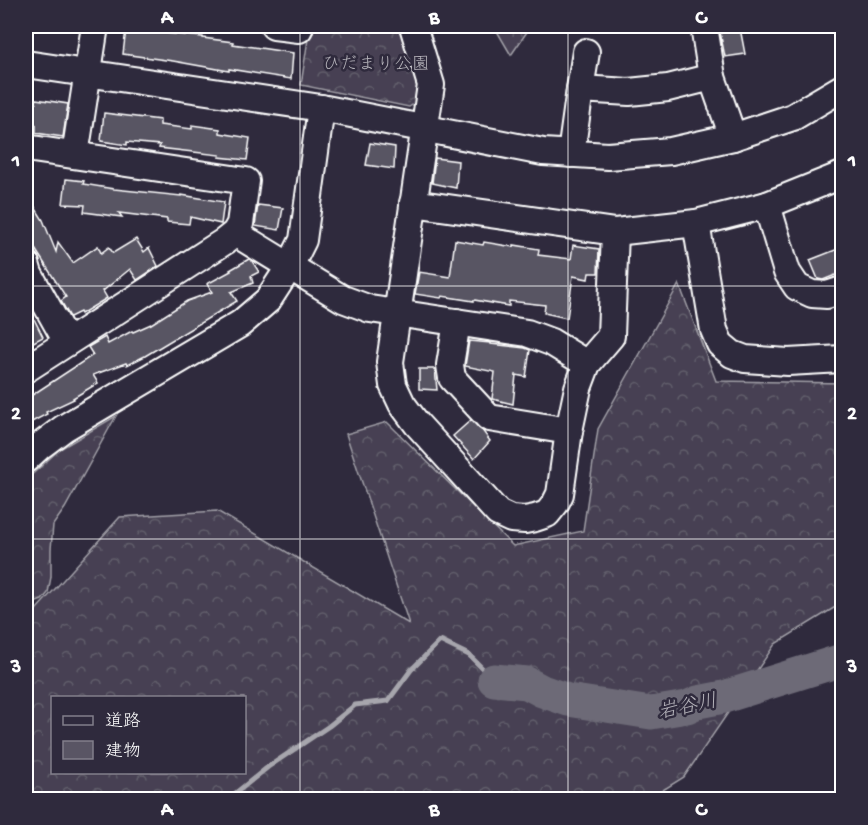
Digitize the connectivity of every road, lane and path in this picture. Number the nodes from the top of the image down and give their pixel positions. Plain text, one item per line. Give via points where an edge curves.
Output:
1 (95, 26) edge
2 (274, 26) edge
3 (300, 26) edge
4 (413, 26) edge
5 (704, 26) edge
6 (586, 52) dead end
7 (26, 64) edge
8 (87, 73) junction
9 (712, 77) junction
10 (843, 88) edge
11 (580, 89) junction
12 (321, 108) junction
13 (425, 129) junction
14 (733, 137) junction
15 (26, 148) edge
16 (571, 154) junction
17 (75, 155) junction
18 (843, 175) edge
19 (413, 203) junction
20 (767, 205) junction
21 (696, 223) junction
22 (615, 231) junction
23 (235, 233) junction
24 (26, 264) edge
25 (290, 266) junction
26 (843, 290) edge
27 (397, 313) junction
28 (457, 322) junction
29 (67, 342) junction
30 (843, 359) edge
31 (587, 364) junction
32 (26, 369) edge
33 (568, 431) junction
34 (26, 459) edge

1 - 8 street
2 - 3 street
4 - 13 street via 431,85
5 - 9 street
6 - 11 street
7 - 8 street
8 - 12 street
8 - 17 street
9 - 11 street via 629,92
9 - 14 street
10 - 14 street via 793,117
11 - 16 street
12 - 13 street
12 - 25 street via 303,240
13 - 16 street
13 - 19 street
14 - 16 street via 671,151 608,156
15 - 17 street
17 - 23 street via 246,181 240,224
18 - 20 street
19 - 22 street
19 - 27 street
20 - 21 street
20 - 26 street via 787,273 797,287 827,296
21 - 22 street
21 - 30 street via 714,330 720,344 745,359
22 - 31 street via 611,336
23 - 25 street
23 - 29 street
24 - 29 street
25 - 27 street via 343,299
25 - 34 street via 268,300 240,324 64,428
27 - 28 street
27 - 33 street via 390,362 393,385 402,404 498,513 525,520 547,514 560,494
28 - 31 street via 527,333 551,342
28 - 33 street via 450,365 452,378 489,417
29 - 32 street
31 - 33 street

